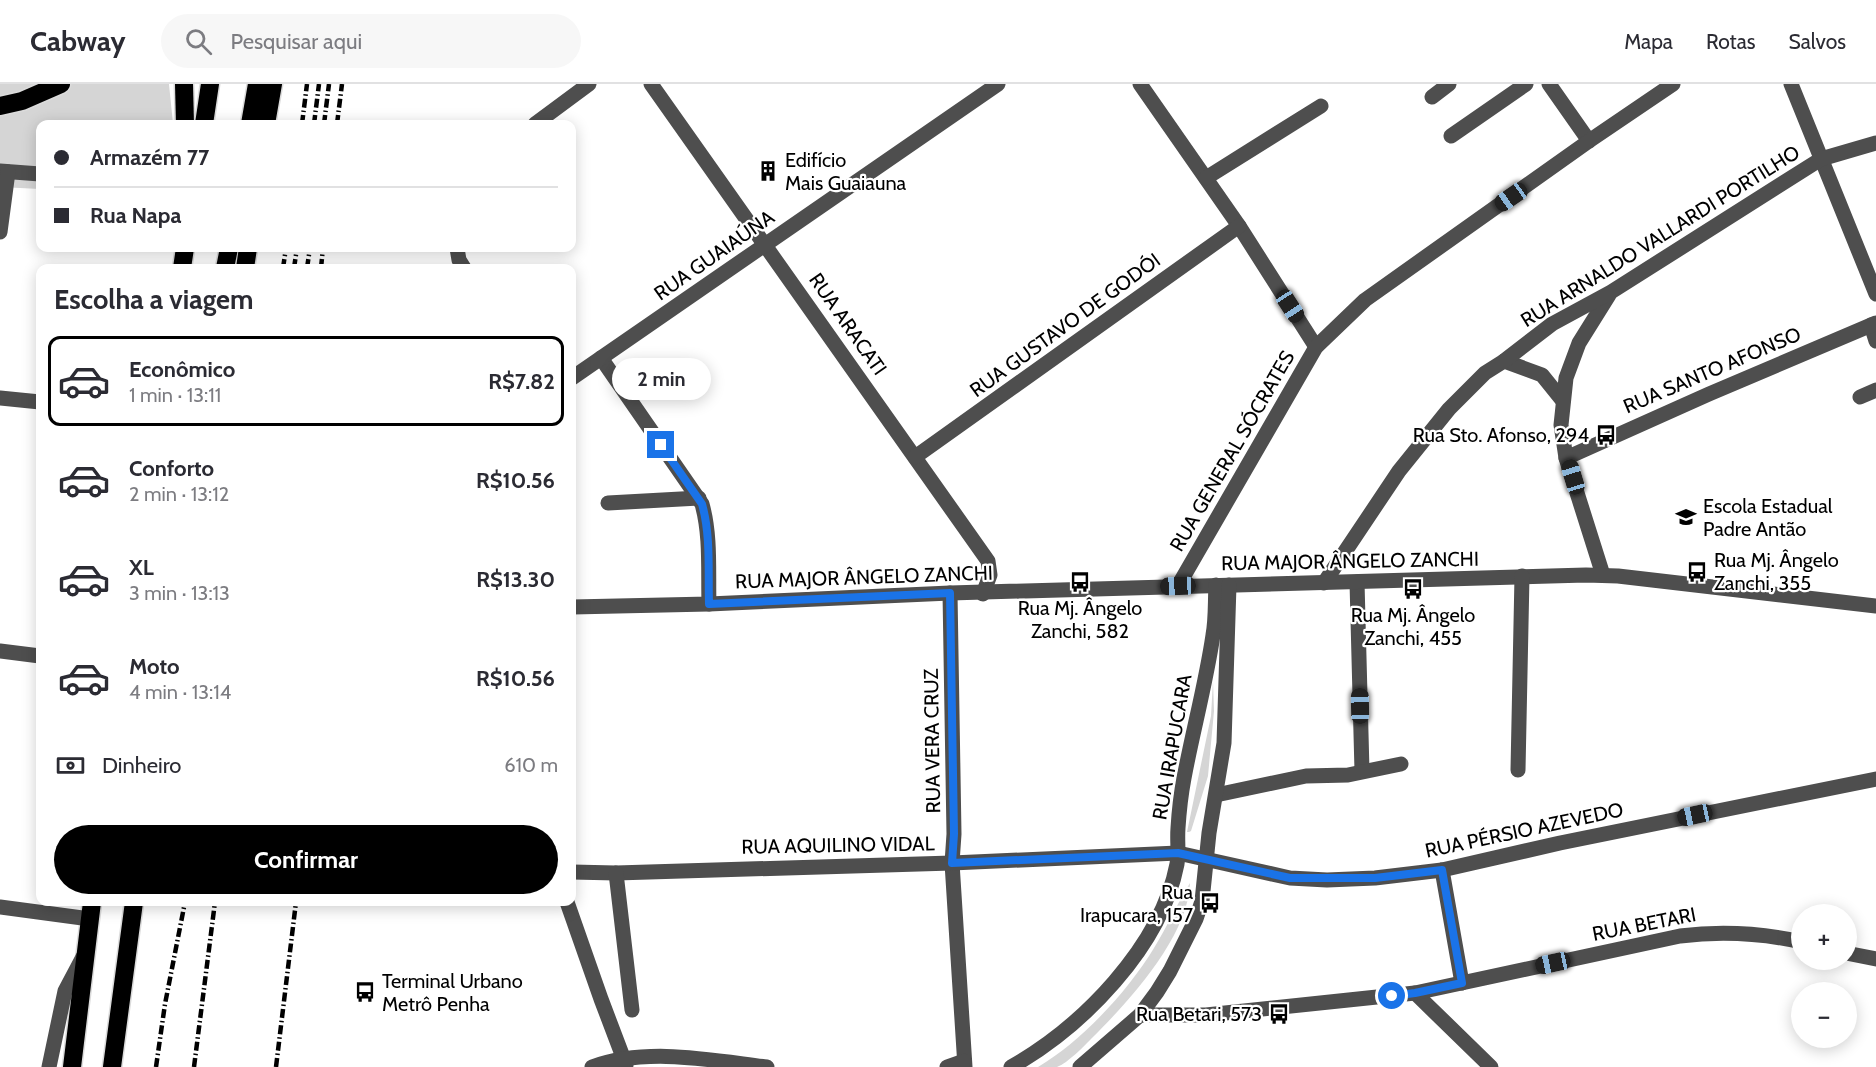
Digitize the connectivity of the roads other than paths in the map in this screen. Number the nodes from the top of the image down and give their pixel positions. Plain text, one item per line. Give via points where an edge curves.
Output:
1 (61, 84) edge
2 (184, 84) edge
3 (210, 84) edge
4 (257, 84) edge
5 (273, 84) edge
6 (589, 84) edge
7 (651, 84) edge
8 (998, 84) edge
9 (1140, 84) edge
10 (1449, 84) edge
11 (1526, 84) edge
12 (1549, 84) edge
13 (1673, 84) edge
14 (1791, 84) edge
15 (1432, 97) dead end
16 (0, 106) edge
17 (1321, 106) dead end
18 (185, 120) edge
19 (205, 120) edge
20 (251, 120) edge
21 (267, 120) edge
22 (541, 120) edge
23 (1451, 136) dead end
24 (1589, 141) junction
25 (1876, 143) edge
26 (1821, 159) junction
27 (4, 171) edge
28 (36, 174) edge
29 (1206, 178) junction
30 (1239, 226) junction
31 (0, 232) edge
32 (766, 244) junction
33 (1611, 292) junction
34 (1876, 294) edge
35 (1874, 324) edge
36 (1876, 341) edge
37 (1316, 347) junction
38 (601, 358) junction
39 (1504, 361) junction
40 (576, 375) edge
41 (1876, 390) edge
42 (1860, 397) dead end
43 (0, 398) edge
44 (1563, 401) junction
45 (36, 402) edge
46 (915, 457) junction
47 (1566, 458) junction
48 (699, 498) junction
49 (608, 502) dead end
50 (1604, 575) junction
51 (1522, 576) junction
52 (1357, 582) junction
53 (1324, 583) junction
54 (1223, 585) junction
55 (1178, 586) junction
56 (950, 593) junction
57 (983, 594) junction
58 (709, 604) junction
59 (1876, 606) edge
60 (576, 607) edge
61 (0, 651) edge
62 (36, 656) edge
63 (1401, 764) dead end
64 (1518, 770) dead end
65 (1362, 771) junction
66 (1876, 779) edge
67 (1216, 795) junction
68 (1178, 853) junction
69 (1206, 860) junction
70 (952, 863) junction
71 (1442, 870) junction
72 (576, 872) edge
73 (616, 873) junction
74 (134, 906) edge
75 (146, 906) edge
76 (568, 906) edge
77 (0, 907) edge
78 (91, 910) edge
79 (1791, 940) edge
80 (86, 952) junction
81 (1857, 955) edge
82 (1876, 959) edge
83 (1462, 983) junction
84 (1415, 993) junction
85 (123, 995) junction
86 (632, 1010) dead end
87 (1140, 1015) junction
88 (626, 1062) edge
89 (964, 1064) edge
90 (49, 1067) edge
91 (72, 1067) edge
92 (112, 1067) edge
93 (592, 1067) edge
94 (767, 1067) edge
95 (947, 1067) edge
96 (1011, 1067) edge
97 (1080, 1067) edge
98 (1491, 1067) edge

1 - 16 highway
2 - 18 highway
3 - 19 highway
4 - 20 highway
5 - 21 highway
6 - 22 street
7 - 32 street, RUA ARACATI
8 - 32 street, RUA GUAIAÚNA
9 - 29 street
10 - 15 street
11 - 23 street
12 - 24 street
13 - 24 street, RUA GENERAL SÓCRATES
14 - 26 street
17 - 29 street
24 - 37 street, RUA GENERAL SÓCRATES via 1365,300
25 - 26 street, RUA ARNALDO VALLARDI PORTILHO
26 - 33 street, RUA ARNALDO VALLARDI PORTILHO
26 - 34 street
27 - 28 street
27 - 31 street
29 - 30 street
30 - 37 street
30 - 46 street, RUA GUSTAVO DE GODÓI
32 - 38 street, RUA GUAIAÚNA
32 - 46 street, RUA ARACATI
33 - 39 street, RUA ARNALDO VALLARDI PORTILHO via 1552,324
33 - 44 street via 1579,343 1566,378
35 - 36 street
35 - 47 street, RUA SANTO AFONSO
37 - 55 street, RUA GENERAL SÓCRATES
38 - 40 street, RUA GUAIAÚNA
38 - 48 street
39 - 44 street via 1542,375
39 - 53 street, RUA ARNALDO VALLARDI PORTILHO via 1485,373 1442,418 1399,471
41 - 42 street
43 - 45 street
44 - 47 street via 1561,425
46 - 57 street, RUA ARACATI via 988,561 990,575
47 - 50 street
48 - 49 street
48 - 58 street via 705,514
50 - 51 street, RUA MAJOR ÂNGELO ZANCHI
50 - 59 street, RUA MAJOR ÂNGELO ZANCHI
51 - 52 street, RUA MAJOR ÂNGELO ZANCHI
51 - 64 street
52 - 53 street, RUA MAJOR ÂNGELO ZANCHI
52 - 65 street
53 - 54 street, RUA MAJOR ÂNGELO ZANCHI
54 - 55 street, RUA MAJOR ÂNGELO ZANCHI
54 - 67 street, RUA IRAPUCARA via 1224,743
54 - 68 street, RUA IRAPUCARA via 1184,780
55 - 57 street, RUA MAJOR ÂNGELO ZANCHI
56 - 57 street, RUA MAJOR ÂNGELO ZANCHI
56 - 58 street, RUA MAJOR ÂNGELO ZANCHI
56 - 70 street, RUA VERA CRUZ
58 - 60 street, RUA MAJOR ÂNGELO ZANCHI
61 - 62 street
63 - 65 street
65 - 67 street via 1306,776
66 - 71 street, RUA PÉRSIO AZEVEDO
67 - 69 street, RUA IRAPUCARA
68 - 69 street, RUA PÉRSIO AZEVEDO
68 - 70 street, RUA AQUILINO VIDAL
68 - 96 street, RUA IRAPUCARA via 1164,908 1128,966 1083,1014 1039,1051
69 - 71 street, RUA PÉRSIO AZEVEDO via 1290,878 1375,878
69 - 87 street, RUA IRAPUCARA via 1196,919 1170,971
70 - 73 street, RUA AQUILINO VIDAL
70 - 89 street, RUA VERA CRUZ
71 - 83 street
72 - 73 street, RUA AQUILINO VIDAL
73 - 86 street
74 - 85 highway
75 - 85 highway
76 - 88 street
77 - 78 street
78 - 80 highway
79 - 83 street, RUA BETARI via 1738,933 1680,936
80 - 90 street via 65,991
80 - 91 highway
81 - 82 street
83 - 84 street, RUA BETARI
84 - 87 street, RUA BETARI via 1206,1014
84 - 98 street
85 - 92 highway
87 - 97 street, RUA IRAPUCARA
88 - 93 street
88 - 94 street via 675,1057
89 - 95 street

